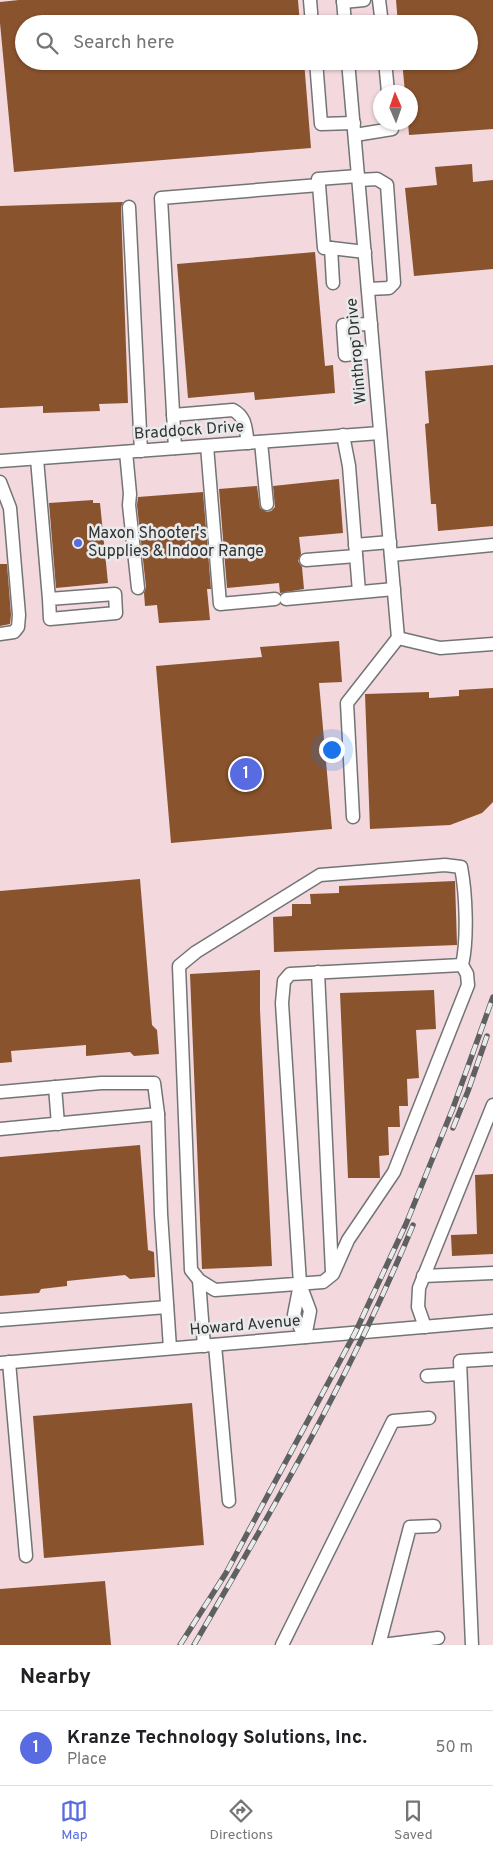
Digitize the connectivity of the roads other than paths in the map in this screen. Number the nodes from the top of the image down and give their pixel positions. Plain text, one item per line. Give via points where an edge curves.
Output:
1 (310, 0) edge
2 (364, 0) edge
3 (380, 0) edge
4 (343, 1) edge
5 (311, 15) edge
6 (344, 15) edge
7 (381, 15) edge
8 (317, 70) edge
9 (349, 70) edge
10 (386, 70) edge
11 (387, 85) edge
12 (354, 129) junction
13 (373, 129) edge
14 (358, 178) junction
15 (319, 185) junction
16 (129, 207) dead end
17 (330, 248) junction
18 (365, 252) junction
19 (333, 283) dead end
20 (368, 289) junction
21 (371, 324) junction
22 (374, 352) junction
23 (173, 415) junction
24 (380, 433) junction
25 (343, 435) junction
26 (262, 442) junction
27 (248, 443) junction
28 (207, 446) junction
29 (175, 448) junction
30 (141, 451) junction
31 (126, 452) junction
32 (37, 459) junction
33 (0, 462) edge
34 (0, 482) edge
35 (267, 504) dead end
36 (390, 542) junction
37 (493, 545) edge
38 (356, 550) junction
39 (391, 555) junction
40 (306, 560) dead end
41 (138, 588) dead end
42 (394, 589) junction
43 (359, 592) junction
44 (48, 599) junction
45 (0, 634) edge
46 (398, 638) junction
47 (493, 644) edge
48 (352, 818) dead end
49 (462, 965) junction
50 (318, 972) junction
51 (55, 1086) junction
52 (0, 1092) edge
53 (493, 1106) edge
54 (158, 1114) junction
55 (58, 1124) junction
56 (0, 1129) edge
57 (493, 1273) edge
58 (332, 1274) junction
59 (424, 1276) junction
60 (199, 1280) junction
61 (300, 1284) junction
62 (167, 1306) junction
63 (0, 1320) edge
64 (493, 1321) edge
65 (425, 1327) junction
66 (305, 1337) junction
67 (210, 1345) junction
68 (170, 1348) junction
69 (493, 1359) edge
70 (5, 1362) edge
71 (459, 1374) junction
72 (427, 1376) dead end
73 (429, 1418) dead end
74 (229, 1501) dead end
75 (434, 1526) dead end
76 (26, 1556) dead end
77 (438, 1638) dead end
78 (282, 1645) edge
79 (380, 1645) edge
80 (472, 1645) edge

1 - 5 street
2 - 4 street
3 - 7 street
4 - 6 street
8 - 12 street via 321,124
9 - 12 street, Winthrop Drive
10 - 11 street
12 - 13 street
12 - 14 street, Winthrop Drive
14 - 15 street via 318,179
14 - 18 street, Winthrop Drive
14 - 20 street via 377,179 387,186 394,283 388,288
15 - 17 street via 324,248
15 - 23 street via 161,198
16 - 30 street
17 - 18 street
17 - 19 street
18 - 20 street, Winthrop Drive
20 - 21 street, Winthrop Drive
21 - 22 street, Winthrop Drive
21 - 22 street via 343,325 345,355
22 - 24 street, Winthrop Drive
23 - 27 street via 234,410 244,420
23 - 29 street
24 - 25 street, Braddock Drive
24 - 36 street, Winthrop Drive
25 - 26 street, Braddock Drive
25 - 38 street
26 - 27 street, Braddock Drive
26 - 35 street
27 - 28 street, Braddock Drive
28 - 29 street, Braddock Drive
28 - 43 street via 220,604
29 - 30 street, Braddock Drive
30 - 31 street, Braddock Drive
31 - 32 street, Braddock Drive
31 - 41 street
32 - 33 street, Braddock Drive
32 - 44 street
34 - 45 street via 10,508 19,615 14,632
36 - 38 street
36 - 39 street, Winthrop Drive
37 - 39 street
38 - 40 street
38 - 43 street
39 - 42 street, Winthrop Drive
42 - 43 street
42 - 46 street, Winthrop Drive
44 - 44 street via 50,619 116,613 115,594
46 - 47 street via 440,648
46 - 48 street via 347,703
49 - 50 street
49 - 58 street via 468,985 394,1172 348,1240
49 - 60 street via 466,950 461,867 445,865 320,875 196,952 179,966 191,1270
50 - 58 street
50 - 61 street via 290,974 284,980 282,1003
51 - 52 street
51 - 54 street via 154,1084
51 - 55 street
53 - 59 street
54 - 55 street
54 - 62 street
55 - 56 street
57 - 59 street
58 - 61 street via 324,1282
59 - 65 street via 419,1288 418,1306
60 - 61 street via 215,1290
60 - 67 street
61 - 66 street via 310,1310
62 - 63 street
62 - 68 street
64 - 65 street, Howard Avenue
65 - 66 street, Howard Avenue
66 - 67 street, Howard Avenue
67 - 68 street, Howard Avenue
67 - 74 street
68 - 70 street, Howard Avenue
69 - 71 street via 460,1361
70 - 76 street
71 - 72 street
71 - 80 street
73 - 78 street via 393,1421
75 - 79 street via 410,1527
77 - 79 street

